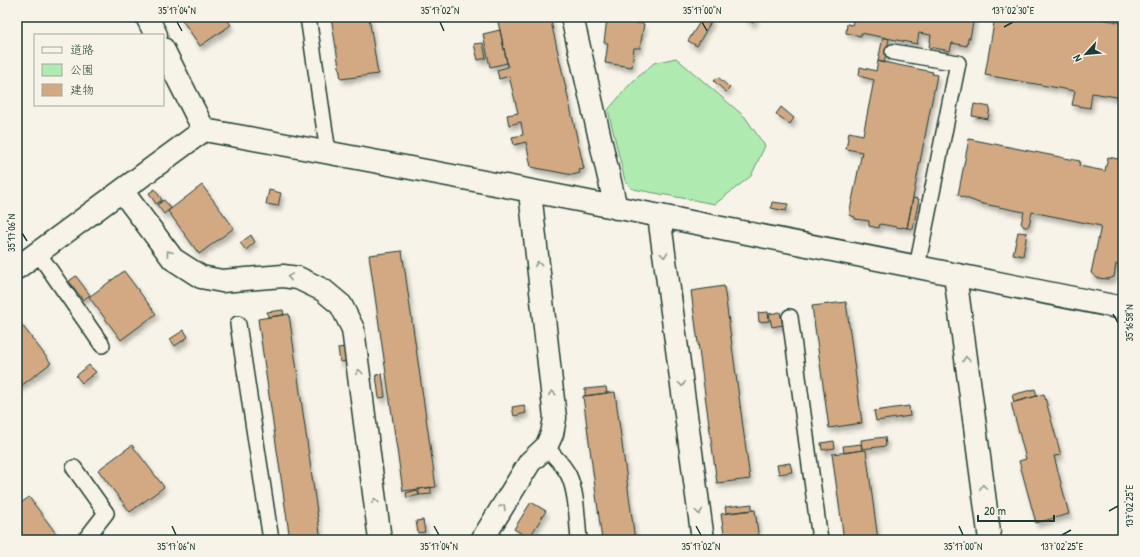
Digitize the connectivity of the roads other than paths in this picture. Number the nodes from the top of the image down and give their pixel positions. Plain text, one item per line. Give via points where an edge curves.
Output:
1 (147, 17) edge
2 (308, 17) edge
3 (572, 17) edge
4 (156, 34) edge
5 (164, 51) edge
6 (894, 52) dead end
7 (204, 130) junction
8 (328, 152) junction
9 (122, 191) junction
10 (530, 192) junction
11 (616, 208) junction
12 (659, 216) junction
13 (38, 253) junction
14 (917, 267) junction
15 (17, 268) edge
16 (955, 274) junction
17 (1123, 308) edge
18 (790, 317) dead end
19 (238, 324) dead end
20 (102, 345) dead end
21 (546, 447) junction
22 (74, 468) dead end
23 (85, 540) edge
24 (271, 540) edge
25 (380, 540) edge
26 (482, 540) edge
27 (579, 540) edge
28 (703, 540) edge
29 (820, 540) edge
30 (990, 540) edge

1 - 4 street
2 - 8 lane
3 - 11 street
5 - 7 street
6 - 14 lane via 958,63
7 - 8 street
7 - 9 street
8 - 10 street
9 - 13 street
25 -> 9 street via 353,330 341,305 323,290 298,278 283,276 222,281 201,277 173,259
10 - 11 street
21 -> 10 street via 555,418
11 - 12 street
12 - 14 street
12 -> 28 street
13 - 15 street
13 - 20 lane
14 - 16 street
16 - 17 street
30 -> 16 street
18 - 29 lane
19 - 24 lane
26 -> 21 street via 530,462
21 - 27 lane via 562,465 574,490
22 - 23 lane via 106,513

